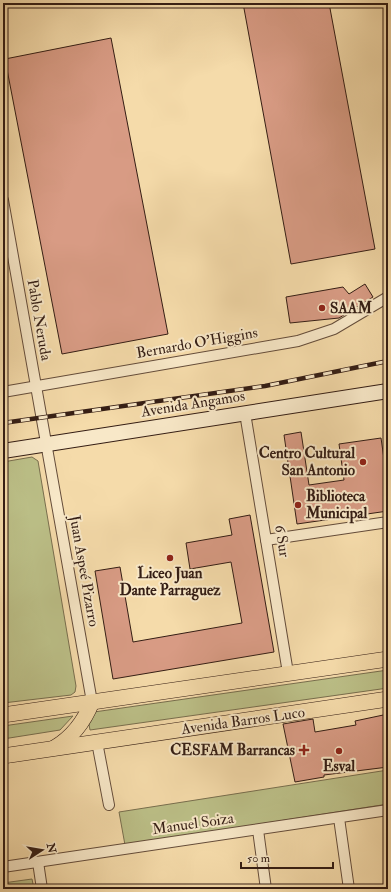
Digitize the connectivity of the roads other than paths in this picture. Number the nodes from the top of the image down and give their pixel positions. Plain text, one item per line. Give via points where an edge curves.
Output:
1 (3, 200) edge
2 (388, 298) edge
3 (36, 386) junction
4 (388, 391) edge
5 (3, 392) edge
6 (245, 413) junction
7 (46, 445) junction
8 (3, 451) edge
9 (388, 522) edge
10 (266, 540) junction
11 (388, 659) edge
12 (288, 674) junction
13 (388, 699) edge
14 (92, 702) junction
15 (3, 715) edge
16 (97, 742) junction
17 (52, 749) junction
18 (3, 756) edge
19 (108, 806) dead end
20 (388, 810) edge
21 (338, 818) junction
22 (258, 830) junction
23 (38, 862) junction
24 (3, 868) edge
25 (42, 889) edge
26 (266, 889) edge
27 (349, 889) edge

1 - 3 street, Pablo Neruda
2 - 3 street, Bernardo O'Higgins via 334,329 298,341
3 - 5 street, Bernardo O'Higgins
3 - 7 street, Pablo Neruda
4 - 6 street, Avenida Angamos
6 - 7 street, Avenida Angamos
6 - 10 street, 6 Sur
7 - 8 street, Avenida Angamos
7 - 14 street, Juan Aspeé Pizarro
9 - 10 street
10 - 12 street, 6 Sur
11 - 12 main road
12 - 14 main road
13 - 16 main road, Avenida Barros Luco
14 - 15 main road
14 - 17 main road via 85,718 74,732
16 - 17 main road, Avenida Barros Luco
16 - 19 street
17 - 18 main road, Avenida Barros Luco
20 - 21 street, Manuel Soiza
21 - 22 street, Manuel Soiza
21 - 27 street
22 - 23 street, Manuel Soiza
22 - 26 street
23 - 24 street, Manuel Soiza
23 - 25 street

